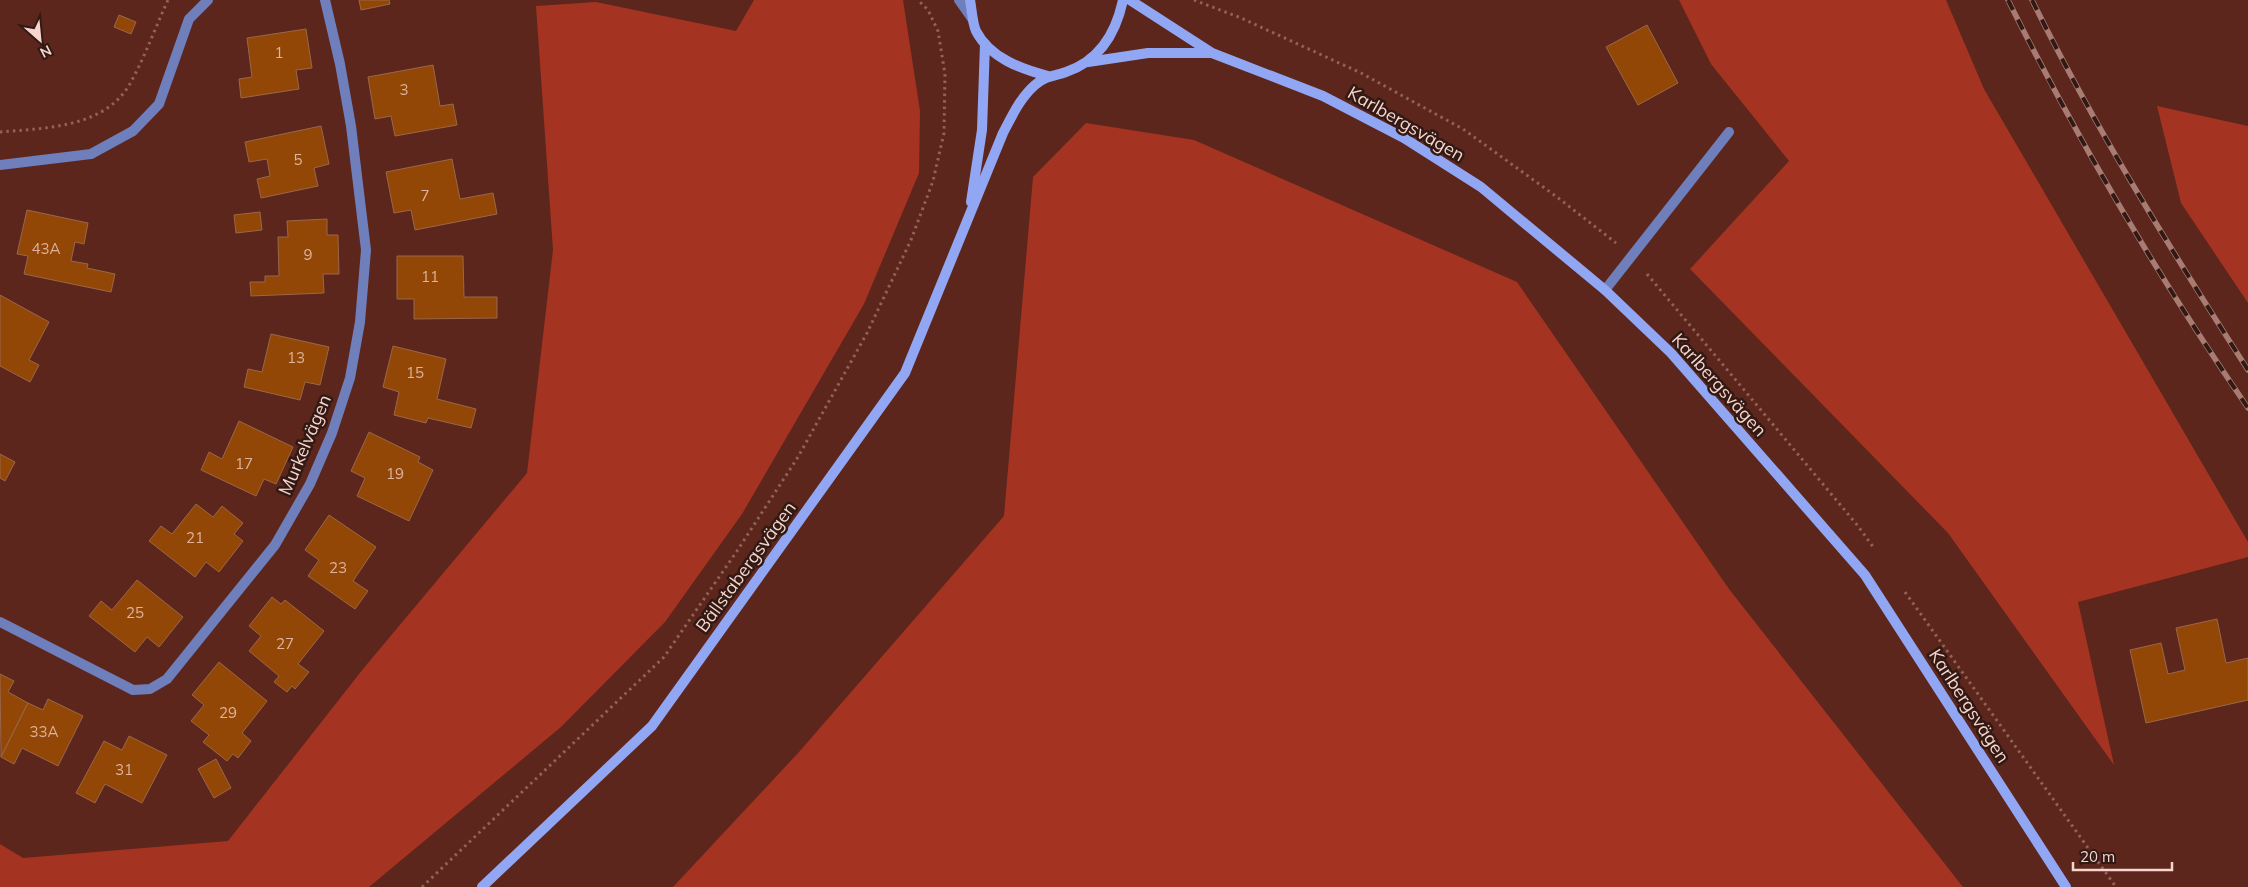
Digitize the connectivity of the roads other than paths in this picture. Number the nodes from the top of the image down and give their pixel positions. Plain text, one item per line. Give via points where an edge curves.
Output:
1 (208, 0) edge
2 (325, 0) edge
3 (959, 0) edge
4 (970, 0) edge
5 (1123, 0) edge
6 (1130, 0) edge
7 (973, 20) junction
8 (985, 44) junction
9 (1212, 53) junction
10 (1088, 62) junction
11 (1048, 76) junction
12 (1729, 132) dead end
13 (0, 165) edge
14 (969, 217) junction
15 (1605, 290) junction
16 (0, 622) edge
17 (482, 887) edge
18 (2066, 887) edge

1 - 13 street via 189,19 160,104 133,131 90,154
2 - 16 street, Murkelvägen via 351,126 366,250 360,322 350,378 332,433 310,484 275,545 166,679 150,689 133,690 108,679
3 - 7 street
4 - 7 street, Bällstabergsvägen
5 - 10 street, Bällstabergsvägen via 1106,43
6 - 9 street, Karlbergsvägen
7 - 8 street, Bällstabergsvägen
8 - 11 street, Bällstabergsvägen via 1004,61
8 - 14 street, Bällstabergsvägen via 982,130
9 - 10 street, Karlbergsvägen via 1148,53
9 - 15 street, Karlbergsvägen via 1323,96 1404,138 1481,187
10 - 11 street, Bällstabergsvägen
11 - 14 street, Bällstabergsvägen via 1035,84 1018,103
12 - 15 street
14 - 17 street, Bällstabergsvägen via 904,373 652,726
15 - 18 street, Karlbergsvägen via 1671,353 1865,575

